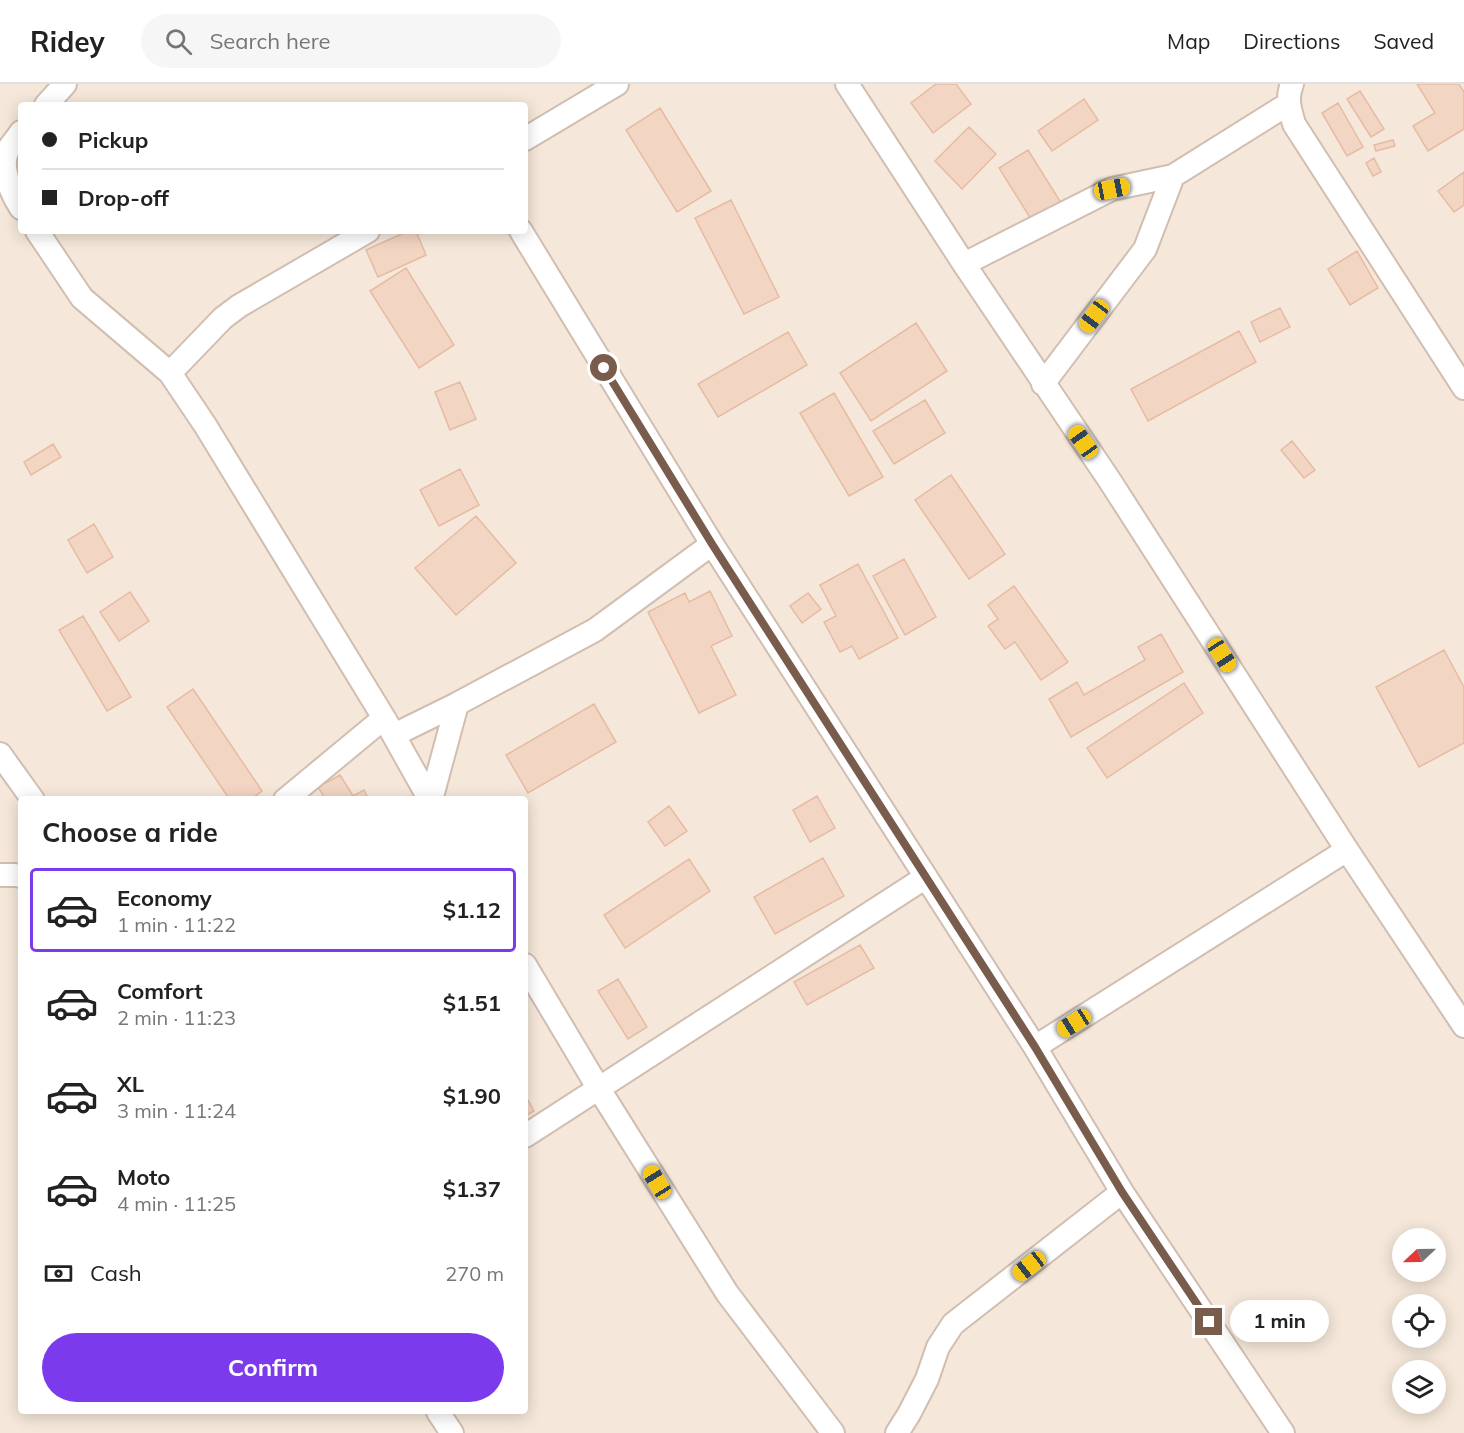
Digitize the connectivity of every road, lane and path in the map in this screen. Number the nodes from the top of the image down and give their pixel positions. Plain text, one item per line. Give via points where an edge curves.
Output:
1 (65, 84) edge
2 (617, 84) edge
3 (847, 84) edge
4 (1290, 94) edge
5 (49, 102) edge
6 (18, 136) edge
7 (528, 137) edge
8 (1173, 176) junction
9 (18, 204) edge
10 (39, 234) edge
11 (363, 234) edge
12 (523, 234) edge
13 (964, 264) junction
14 (170, 373) junction
15 (1043, 384) junction
16 (1464, 388) edge
17 (712, 544) junction
18 (457, 704) junction
19 (389, 726) junction
20 (0, 754) edge
21 (30, 796) edge
22 (291, 796) edge
23 (429, 796) edge
24 (432, 796) edge
25 (1347, 850) junction
26 (0, 875) edge
27 (18, 876) edge
28 (926, 876) junction
29 (528, 970) edge
30 (1464, 1026) edge
31 (1035, 1047) junction
32 (599, 1089) junction
33 (528, 1134) edge
34 (1122, 1192) junction
35 (439, 1414) edge
36 (452, 1433) edge
37 (833, 1433) edge
38 (897, 1433) edge
39 (1283, 1433) edge

1 - 5 street
2 - 7 street
3 - 13 street
4 - 8 street
4 - 16 street via 1294,123
6 - 9 street via 6,153 5,168
8 - 13 street via 1112,189
8 - 15 street via 1145,249
10 - 14 street via 82,298
11 - 14 street via 239,306
12 - 17 street
13 - 15 street
14 - 19 street
15 - 25 street via 1110,481
17 - 18 street via 595,630
17 - 28 street
18 - 19 street
18 - 24 street
19 - 22 street
19 - 23 street
20 - 21 street
25 - 30 street
25 - 31 street
26 - 27 street
28 - 31 street
28 - 32 street
29 - 32 street
31 - 34 street
32 - 33 street
32 - 37 street via 727,1293
34 - 38 street via 953,1324
34 - 39 street
35 - 36 street

